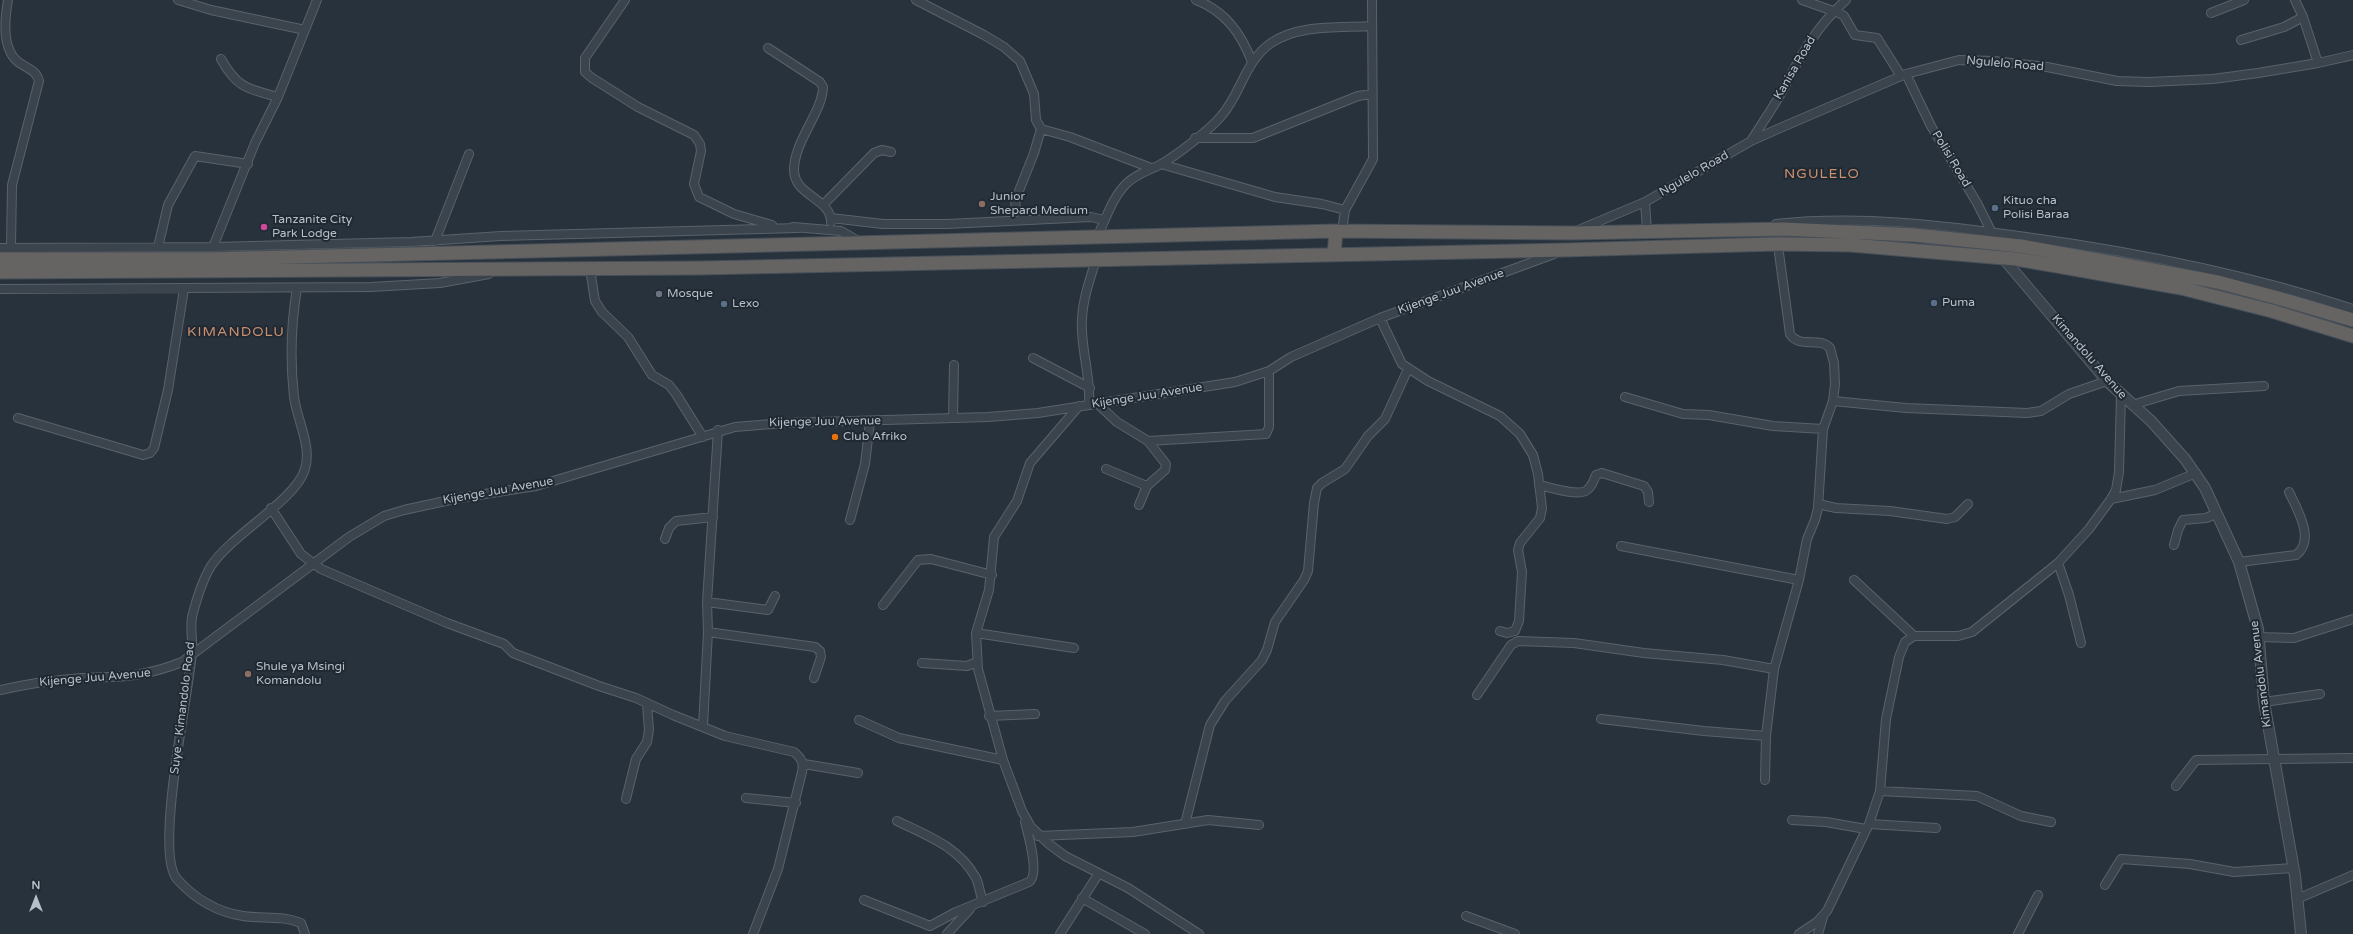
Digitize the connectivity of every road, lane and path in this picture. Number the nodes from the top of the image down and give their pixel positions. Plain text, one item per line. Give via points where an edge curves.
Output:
1 (8, 0) edge
2 (178, 0) edge
3 (317, 0) edge
4 (625, 0) edge
5 (916, 0) edge
6 (1196, 0) edge
7 (1372, 0) edge
8 (1802, 0) edge
9 (1846, 0) edge
10 (2244, 0) edge
11 (2295, 0) edge
12 (1833, 12) junction
13 (2211, 13) dead end
14 (2303, 17) junction
15 (1371, 26) junction
16 (305, 30) junction
17 (2241, 40) dead end
18 (768, 48) dead end
19 (2353, 55) edge
20 (222, 59) dead end
21 (1252, 62) junction
22 (2318, 63) junction
23 (1903, 75) junction
24 (1372, 94) junction
25 (278, 97) junction
26 (1041, 129) junction
27 (1195, 138) junction
28 (1751, 141) junction
29 (891, 152) dead end
30 (469, 154) dead end
31 (248, 164) junction
32 (1161, 164) junction
33 (1151, 168) junction
34 (1645, 202) junction
35 (823, 205) junction
36 (1345, 210) junction
37 (831, 218) junction
38 (1026, 220) junction
39 (1104, 220) junction
40 (798, 228) junction
41 (831, 229) junction
42 (1339, 231) junction
43 (1647, 231) junction
44 (1396, 232) junction
45 (1572, 233) junction
46 (1097, 237) junction
47 (1994, 237) junction
48 (435, 241) junction
49 (861, 243) junction
50 (158, 247) junction
51 (213, 247) junction
52 (0, 248) edge
53 (11, 248) junction
54 (1564, 250) junction
55 (1394, 254) junction
56 (1779, 254) dead end
57 (1334, 255) junction
58 (2003, 258) junction
59 (0, 259) edge
60 (1096, 260) junction
61 (590, 269) junction
62 (511, 270) junction
63 (0, 272) edge
64 (297, 288) junction
65 (0, 289) edge
66 (184, 289) junction
67 (2353, 309) edge
68 (1380, 318) junction
69 (2353, 320) edge
70 (2353, 336) edge
71 (1033, 358) dead end
72 (954, 365) dead end
73 (1408, 369) junction
74 (1269, 370) junction
75 (2107, 381) junction
76 (2264, 386) dead end
77 (1090, 388) junction
78 (2120, 395) junction
79 (1625, 397) dead end
80 (1833, 401) junction
81 (1093, 404) junction
82 (2132, 405) junction
83 (1079, 406) junction
84 (18, 418) dead end
85 (953, 418) junction
86 (870, 422) junction
87 (1823, 429) junction
88 (718, 430) junction
89 (703, 437) junction
90 (1148, 441) junction
91 (1106, 469) dead end
92 (2196, 473) junction
93 (1539, 485) junction
94 (1147, 486) junction
95 (2289, 492) dead end
96 (2111, 499) junction
97 (1649, 502) dead end
98 (1818, 504) junction
99 (1968, 504) dead end
100 (1139, 505) dead end
101 (271, 508) junction
102 (2216, 514) junction
103 (713, 517) junction
104 (850, 520) dead end
105 (665, 539) dead end
106 (2174, 545) dead end
107 (1621, 546) dead end
108 (2239, 562) junction
109 (2058, 563) junction
110 (313, 564) junction
111 (992, 575) junction
112 (1799, 580) junction
113 (1854, 580) dead end
114 (775, 596) dead end
115 (707, 602) junction
116 (884, 605) dead end
117 (2353, 619) edge
118 (1500, 631) dead end
119 (708, 632) junction
120 (976, 634) junction
121 (1914, 636) junction
122 (2259, 637) junction
123 (2081, 643) dead end
124 (1074, 648) dead end
125 (192, 653) junction
126 (977, 662) junction
127 (922, 663) dead end
128 (1774, 669) junction
129 (814, 678) dead end
130 (0, 690) edge
131 (2320, 694) dead end
132 (1477, 695) dead end
133 (2264, 702) junction
134 (647, 704) junction
135 (1035, 714) dead end
136 (989, 716) junction
137 (1601, 719) dead end
138 (859, 720) dead end
139 (703, 726) junction
140 (1766, 736) junction
141 (2353, 758) edge
142 (2272, 759) junction
143 (1002, 760) junction
144 (804, 764) junction
145 (858, 773) dead end
146 (1765, 780) dead end
147 (2176, 786) dead end
148 (1880, 791) junction
149 (746, 798) dead end
150 (626, 799) dead end
151 (796, 803) junction
152 (1022, 811) junction
153 (1792, 820) dead end
154 (897, 821) dead end
155 (2051, 822) dead end
156 (1186, 824) junction
157 (1259, 826) dead end
158 (1868, 826) junction
159 (1936, 828) dead end
160 (1038, 836) junction
161 (2293, 868) junction
162 (1099, 873) junction
163 (2353, 875) edge
164 (2106, 885) dead end
165 (2038, 895) dead end
166 (1082, 898) junction
167 (2297, 899) junction
168 (864, 900) dead end
169 (979, 903) junction
170 (1466, 916) dead end
171 (1823, 917) junction
172 (305, 934) edge
173 (753, 934) edge
174 (946, 934) edge
175 (1060, 934) edge
176 (1145, 934) edge
177 (1199, 934) edge
178 (1515, 934) edge
179 (1799, 934) edge
180 (1818, 934) edge
181 (2018, 934) edge
182 (2301, 934) edge

1 - 53 street via 5,19 11,53 16,60 38,76 39,82 12,185
2 - 16 street via 211,10
3 - 16 street
4 - 40 street via 585,58 585,72 638,107 694,135 701,151 694,184 699,197 749,220
5 - 26 street via 984,35 1020,61 1034,94 1036,120
6 - 21 street via 1222,13 1238,31
7 - 15 street
8 - 12 street
9 - 12 street, Kanisa Road
10 - 13 street
11 - 14 street
12 - 23 street, Polisi Road via 1844,16 1855,35 1877,38
12 - 28 street, Kanisa Road via 1806,45 1786,85
14 - 17 street via 2284,28
14 - 22 street
15 - 21 street via 1290,33 1270,44
15 - 24 street
16 - 25 street
18 - 35 street via 820,82 823,87 798,149 794,170 795,178 802,190
19 - 22 street, Ngulelo Road
20 - 25 street via 232,78 242,86
21 - 27 street via 1222,115
22 - 23 street, Ngulelo Road via 2213,79 2149,82 2117,81 2047,67 1960,60
23 - 28 street, Ngulelo Road
23 - 47 street, Polisi Road
24 - 27 street via 1358,96 1254,138
24 - 36 street via 1373,159
25 - 31 street via 255,143
26 - 33 street via 1070,137
26 - 38 street via 1032,160 1014,201 1016,208
27 - 32 street
28 - 34 street, Ngulelo Road
29 - 35 street via 882,150 874,153
30 - 48 street
31 - 50 street via 195,156 168,205
31 - 51 street
32 - 33 street
32 - 36 street via 1275,197
33 - 39 street via 1126,183
34 - 43 street
34 - 45 street, Ngulelo Road
35 - 37 street
36 - 42 street
37 - 38 street via 883,224
37 - 41 street
38 - 39 street via 1094,217
39 - 46 street
40 - 41 street
40 - 48 street via 501,236
41 - 49 street via 849,235
42 - 44 highway
42 - 46 highway
42 - 57 highway
43 - 45 highway
43 - 47 highway via 1784,229
44 - 45 highway
44 - 55 highway
46 - 49 highway
47 - 67 street via 2075,244 2194,266 2270,284
47 - 69 highway via 2218,282
48 - 51 street
49 - 59 highway via 209,259
50 - 51 street
50 - 53 street
52 - 53 street
54 - 55 highway
54 - 58 highway via 1777,244 1850,245
54 - 68 street, Kijenge Juu Avenue
55 - 57 highway
56 - 80 street via 1790,334 1797,341 1822,343 1830,348 1835,369
57 - 60 highway
58 - 70 highway via 2181,288 2272,311
58 - 75 street, Kimandolu Avenue
60 - 61 highway
60 - 77 street via 1085,294 1082,320
61 - 62 highway
61 - 89 street via 595,301 602,312 628,337 652,375 670,385
62 - 63 highway
62 - 64 street via 440,283
64 - 66 street
64 - 101 street, Suye - Kimandolo Road via 292,335 293,380 297,413 308,459 301,480
65 - 66 street
66 - 84 street via 168,390 154,448 150,453 143,455
68 - 73 street via 1397,356
68 - 74 street, Kijenge Juu Avenue via 1291,357
71 - 77 street
72 - 85 street
73 - 93 street via 1511,424 1533,455
73 - 156 street via 1384,419 1368,436 1345,469 1317,488 1308,571 1275,622 1262,660 1225,701 1210,725
74 - 81 street, Kijenge Juu Avenue via 1235,382
74 - 90 street via 1269,427 1266,434
75 - 78 street, Kimandolu Avenue
75 - 80 street via 2069,394 2041,411 2027,413 1906,408
76 - 82 street via 2179,391
77 - 81 street
78 - 82 street, Kimandolu Avenue
78 - 96 street via 2119,472 2116,490
79 - 87 street via 1683,414 1709,415 1773,426
80 - 87 street
81 - 83 street, Kijenge Juu Avenue
81 - 90 street
82 - 92 street, Kimandolu Avenue via 2151,421
83 - 85 street, Kijenge Juu Avenue via 1016,415
83 - 111 street via 1030,463 1017,501 994,537
85 - 86 street, Kijenge Juu Avenue
86 - 88 street, Kijenge Juu Avenue via 755,424
86 - 104 street via 865,464
87 - 98 street
88 - 89 street, Kijenge Juu Avenue
88 - 103 street
89 - 110 street, Kijenge Juu Avenue via 536,486 404,510 384,516
90 - 94 street via 1167,467
91 - 94 street
92 - 96 street via 2155,490
92 - 102 street, Kimandolu Avenue
93 - 97 street via 1584,493 1596,475 1602,473 1644,486 1648,492
93 - 118 street via 1542,508 1540,518 1520,543 1518,550 1522,572 1519,621 1515,632
94 - 100 street
95 - 108 street via 2304,526 2305,533 2300,552 2296,555
96 - 109 street via 2089,529
98 - 99 street via 1836,508 1890,510 1947,519 1955,517
98 - 112 street via 1807,539
101 - 110 street via 301,554
101 - 125 street, Suye - Kimandolo Road via 224,551 211,567 201,587 192,619
102 - 106 street via 2206,518 2183,520
102 - 108 street, Kimandolu Avenue
103 - 105 street via 676,521 669,528
103 - 115 street
107 - 112 street
108 - 122 street, Kimandolu Avenue
109 - 121 street via 1972,632 1958,636
109 - 123 street
110 - 125 street, Kijenge Juu Avenue
110 - 134 street via 447,623 504,644 513,653
111 - 116 street via 931,559 918,560
111 - 120 street
112 - 128 street
113 - 121 street
114 - 115 street via 768,610
115 - 119 street
117 - 122 street via 2294,638
119 - 129 street via 815,647 820,651 821,657
119 - 139 street
120 - 124 street
120 - 126 street
121 - 148 street via 1905,642 1898,657 1886,719
122 - 133 street, Kimandolu Avenue
125 - 130 street, Kijenge Juu Avenue via 182,662 140,676 52,681
125 - 172 street, Suye - Kimandolo Road via 176,752 169,863 175,877 195,897 218,909 243,916 289,918 301,923
126 - 127 street via 967,666
126 - 136 street
128 - 132 street via 1723,660 1644,653 1574,643 1518,641 1511,645
128 - 140 street
131 - 133 street
133 - 142 street, Kimandolu Avenue
134 - 139 street
134 - 150 street via 647,742 636,759
135 - 136 street
136 - 143 street
137 - 140 street via 1697,731
138 - 143 street via 905,740
139 - 144 street via 725,736 794,752
140 - 146 street
141 - 142 street
142 - 147 street via 2196,760
142 - 161 street, Kimandolu Avenue
143 - 152 street
144 - 145 street
144 - 151 street
148 - 155 street via 1977,796 2021,816
148 - 158 street
149 - 151 street
151 - 173 street via 775,880
152 - 160 street
152 - 169 street via 1031,844 1034,872 1032,879
153 - 158 street
154 - 169 street via 945,844 958,854 977,879
156 - 157 street via 1208,820
156 - 160 street via 1107,834
158 - 159 street
158 - 171 street
160 - 162 street via 1065,856
161 - 164 street via 2234,872 2190,864 2121,859
161 - 167 street, Kimandolu Avenue
162 - 166 street
162 - 177 street via 1128,888
163 - 167 street
165 - 181 street
166 - 175 street
166 - 176 street
167 - 182 street, Kimandolu Avenue
168 - 169 street via 928,926
169 - 174 street
170 - 178 street
171 - 179 street
171 - 180 street

